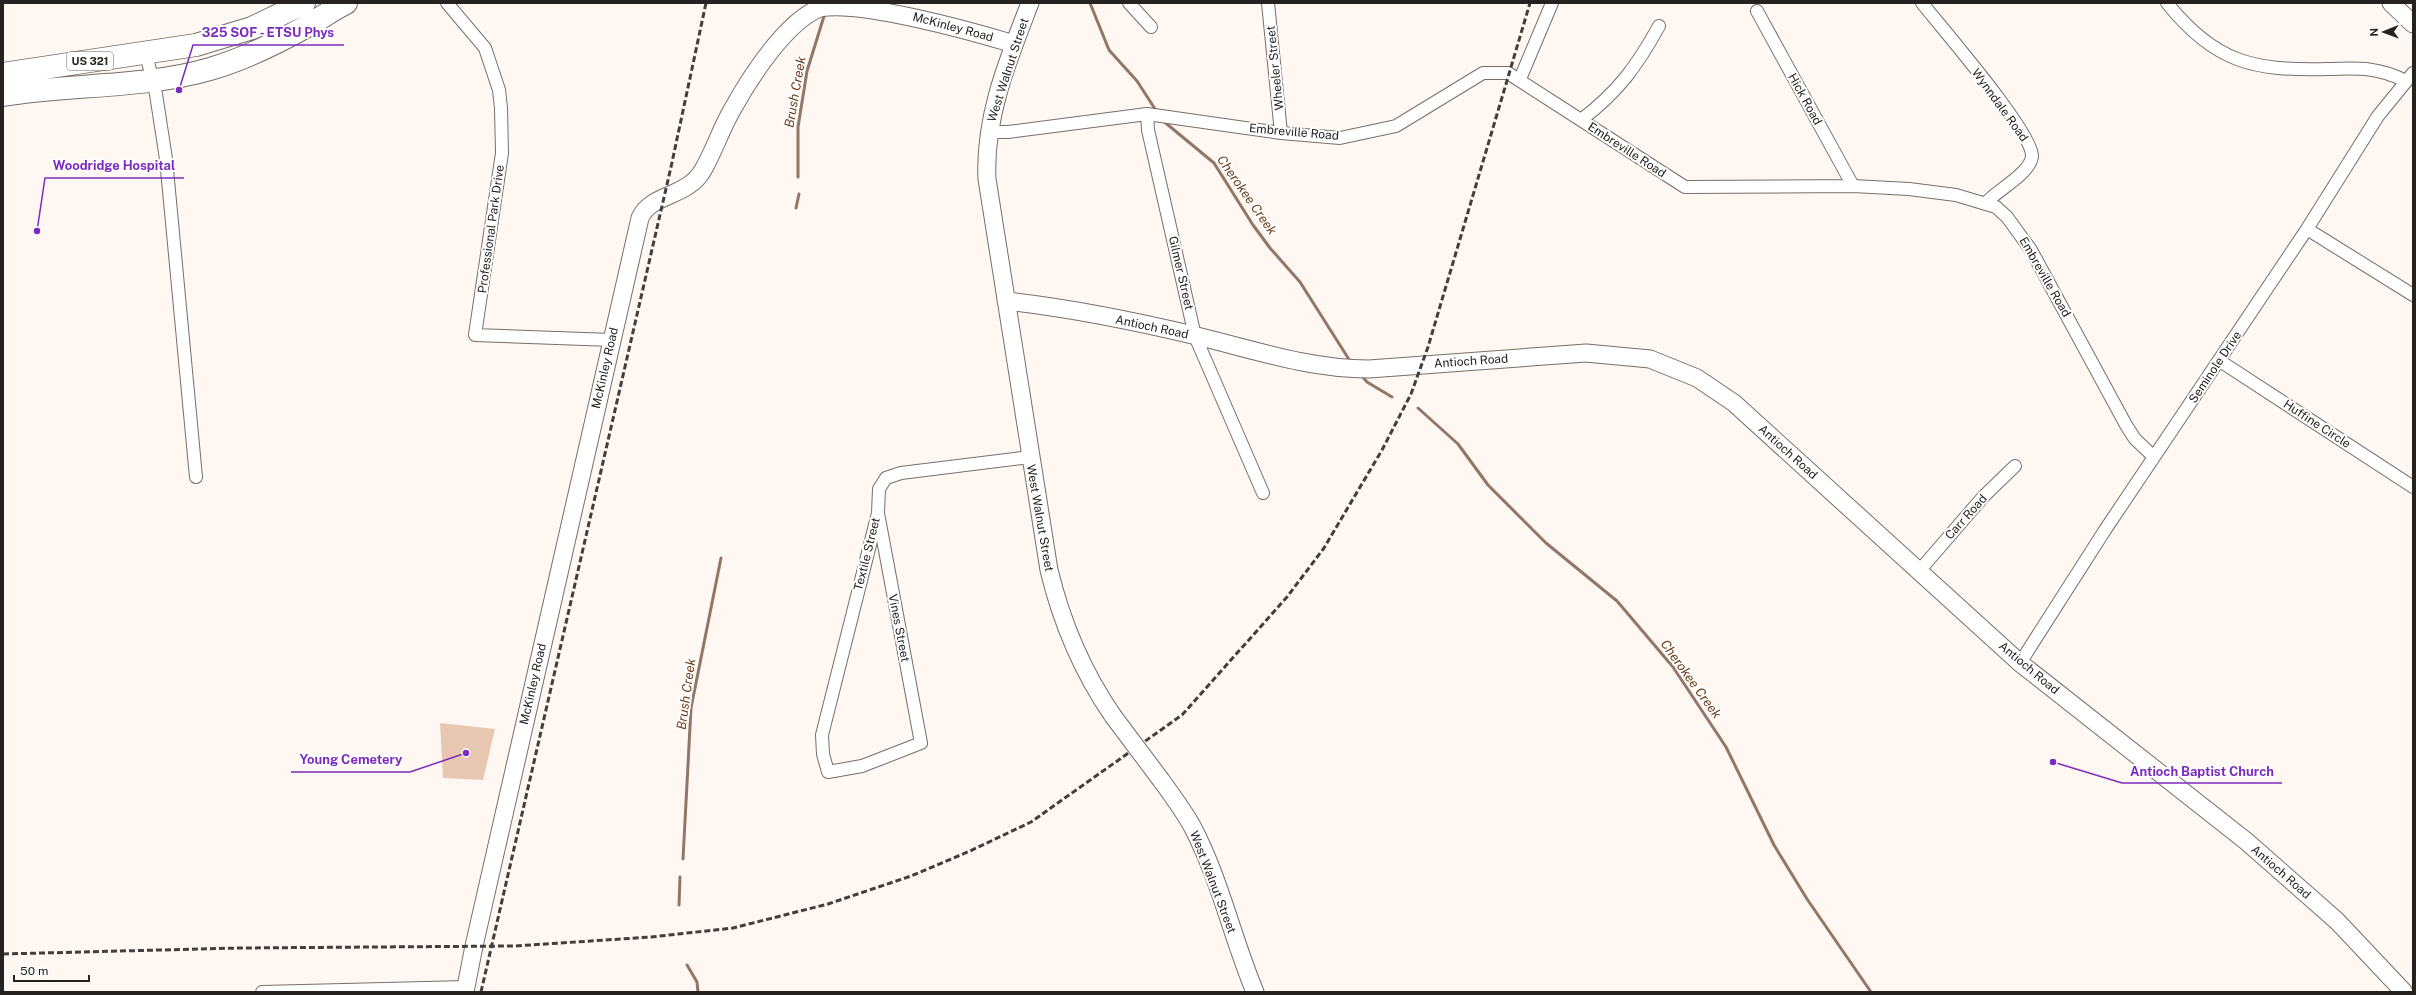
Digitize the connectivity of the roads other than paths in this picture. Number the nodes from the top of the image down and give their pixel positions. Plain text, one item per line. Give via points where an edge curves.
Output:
1 (304, 3) edge
2 (346, 3) edge
3 (447, 3) edge
4 (1030, 3) edge
5 (1129, 3) edge
6 (1268, 3) edge
7 (1552, 3) edge
8 (1922, 3) edge
9 (2167, 3) edge
10 (2391, 3) edge
11 (1757, 11) dead end
12 (2413, 24) edge
13 (1659, 26) dead end
14 (1151, 27) dead end
15 (1014, 44) junction
16 (146, 54) junction
17 (3, 74) edge
18 (2409, 77) edge
19 (152, 79) junction
20 (1520, 79) junction
21 (3, 95) edge
22 (1154, 114) junction
23 (1581, 120) junction
24 (989, 132) junction
25 (1282, 133) junction
26 (1853, 186) junction
27 (1986, 203) junction
28 (2307, 229) junction
29 (2413, 295) edge
30 (1006, 301) junction
31 (1195, 336) junction
32 (612, 340) junction
33 (2220, 361) junction
34 (1030, 456) junction
35 (2154, 458) junction
36 (2015, 466) dead end
37 (196, 477) dead end
38 (2413, 487) edge
39 (1263, 493) dead end
40 (878, 514) junction
41 (1920, 570) junction
42 (2020, 663) junction
43 (828, 772) joint
44 (465, 989) edge
45 (320, 991) edge
46 (368, 991) edge
47 (262, 992) edge
48 (1255, 992) edge
49 (2404, 992) edge

1 - 16 highway, US 321 via 241,32 196,45
2 - 19 highway, US 321 via 270,47 212,69 184,76
3 - 32 street, Professional Park Drive via 485,48 499,90 501,108 502,153 475,335
4 - 15 street, West Walnut Street
5 - 14 street
6 - 25 street, Wheeler Street
7 - 20 street
8 - 27 street, Wynndale Road via 2030,144 2032,156 2025,169
9 - 18 street via 2199,38 2214,50 2235,59 2279,69 2376,69
10 - 12 street
11 - 26 street, Hick Road
13 - 23 street via 1627,78 1605,102
15 - 24 street, West Walnut Street via 993,110
15 - 32 street, McKinley Road via 870,6 846,3 827,5 808,14 789,29 760,65 731,110 702,172 677,193 652,202 643,210
16 - 17 highway, US 321
16 - 19 street
18 - 28 street, Seminole Drive via 2378,116
19 - 21 highway, US 321 via 44,88
19 - 37 street via 166,158
20 - 23 street, Embreville Road
20 - 25 street, Embreville Road via 1508,74 1483,73 1396,126 1340,138
22 - 24 street, Embreville Road via 1008,132
22 - 25 street, Embreville Road
22 - 31 street, Gilmer Street via 1148,130
23 - 26 street, Embreville Road via 1685,187
24 - 30 street, West Walnut Street via 987,179
26 - 27 street, Embreville Road via 1956,195
27 - 35 street, Embreville Road via 1996,207 2007,217 2031,250 2126,426
28 - 29 street
28 - 33 street, Seminole Drive
30 - 31 street, Antioch Road via 1048,306
30 - 34 street, West Walnut Street
31 - 39 street, Gilmer Street
31 - 41 street, Antioch Road via 1338,369 1586,353 1650,359 1697,378 1734,403
32 - 44 street, McKinley Road
33 - 35 street, Seminole Drive
33 - 38 street, Huffine Circle
34 - 40 street, Textile Street via 901,473 886,478 879,490
34 - 48 street, West Walnut Street, bridge via 1049,570 1072,645 1089,680 1192,826
35 - 42 street, Seminole Drive
36 - 41 street, Carr Road via 1983,497
40 - 43 street, Textile Street via 822,735 823,754
40 - 43 street, Vines Street via 921,743 862,766
41 - 42 street, Antioch Road
42 - 49 street, Antioch Road via 2246,841 2337,921
44 - 46 street
45 - 46 street
45 - 47 street

